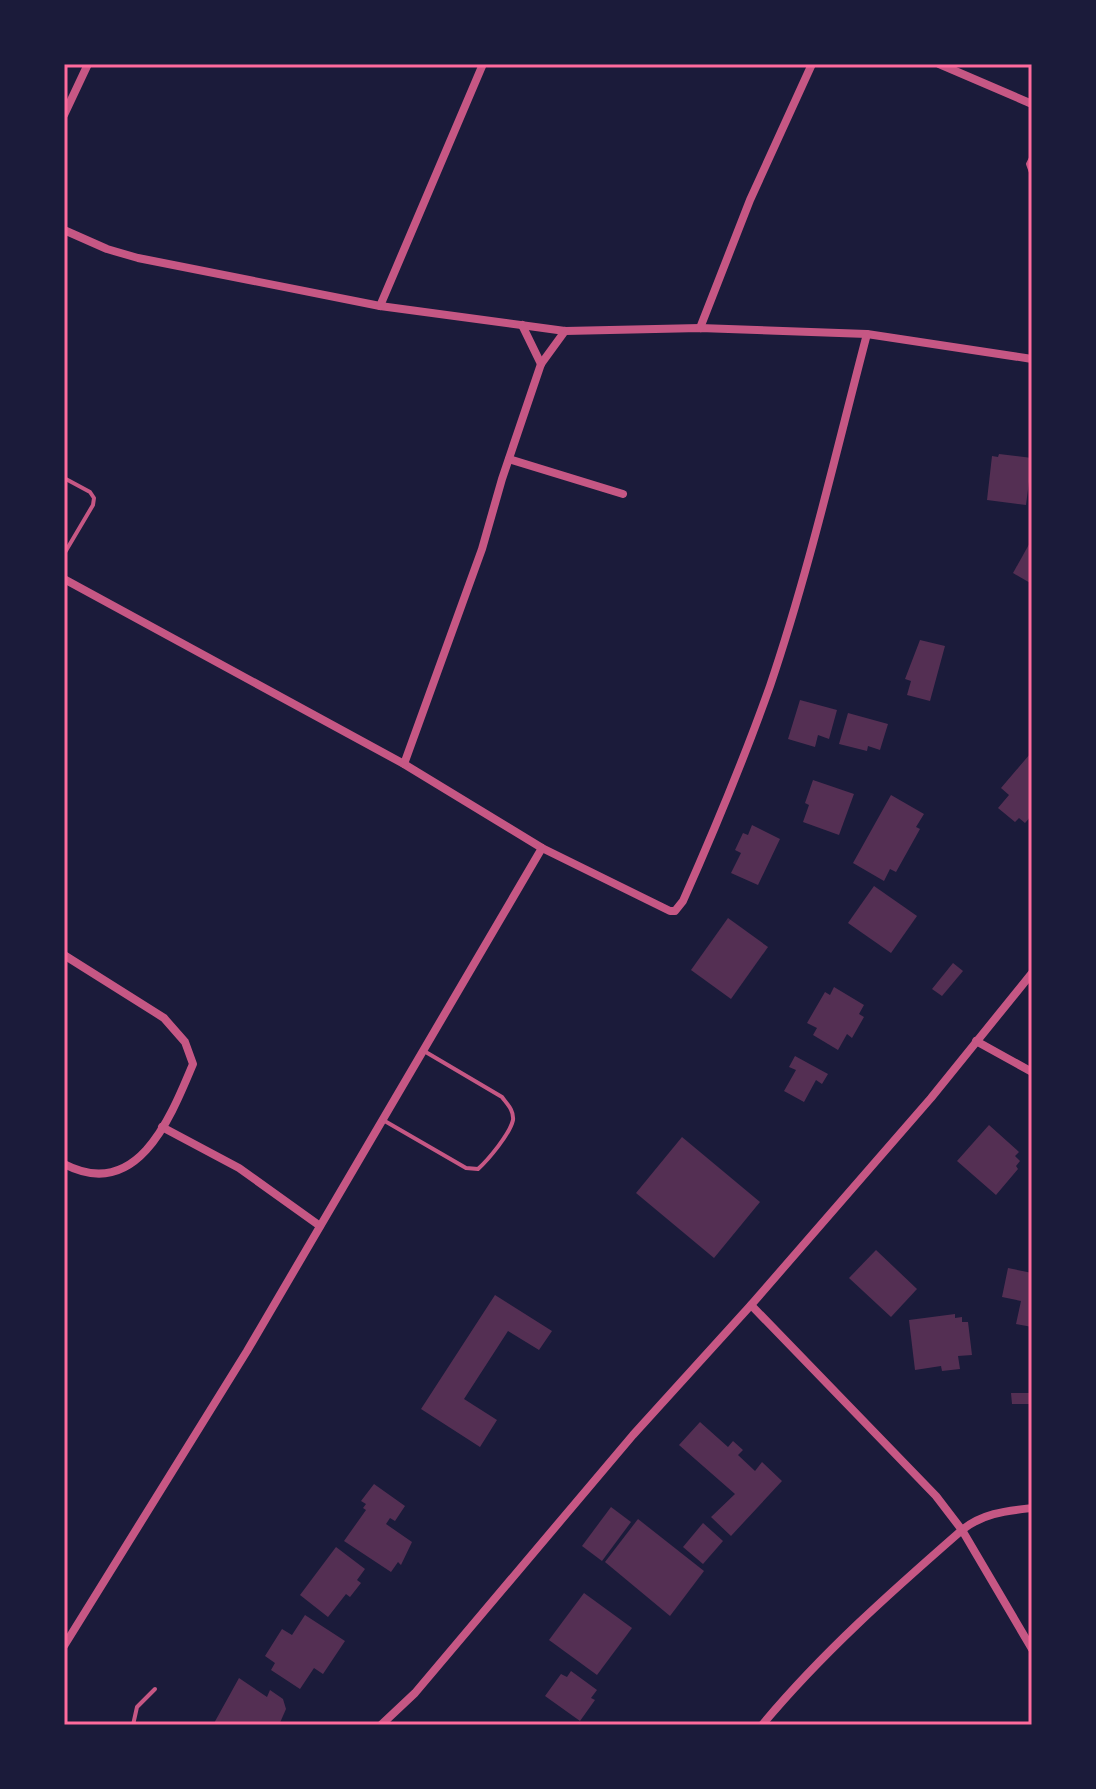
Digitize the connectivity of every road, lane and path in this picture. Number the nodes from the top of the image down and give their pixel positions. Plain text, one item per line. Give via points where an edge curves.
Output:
1 (88, 64) edge
2 (483, 64) edge
3 (812, 64) edge
4 (939, 64) edge
5 (1032, 104) edge
6 (64, 115) edge
7 (1032, 156) edge
8 (1032, 175) edge
9 (64, 230) edge
10 (380, 306) junction
11 (522, 325) junction
12 (700, 328) junction
13 (565, 331) junction
14 (867, 334) junction
15 (1032, 359) edge
16 (541, 364) junction
17 (509, 459) junction
18 (64, 478) edge
19 (623, 494) dead end
20 (64, 554) edge
21 (64, 579) edge
22 (404, 764) junction
23 (542, 848) junction
24 (64, 955) edge
25 (1032, 973) edge
26 (976, 1041) junction
27 (423, 1050) junction
28 (1032, 1072) edge
29 (383, 1120) junction
30 (162, 1127) junction
31 (64, 1164) edge
32 (320, 1226) junction
33 (751, 1305) junction
34 (1032, 1508) edge
35 (962, 1530) junction
36 (64, 1646) edge
37 (1032, 1649) edge
38 (155, 1689) dead end
39 (133, 1725) edge
40 (381, 1725) edge
41 (762, 1725) edge

1 - 6 street
2 - 10 street
3 - 12 street
4 - 5 street
7 - 8 lane
9 - 10 street via 138,258
10 - 11 street
11 - 13 street
11 - 16 street
12 - 13 street
12 - 14 street
13 - 16 street
14 - 15 street
14 - 23 street via 770,686 683,901 673,912
16 - 17 street
17 - 19 street
17 - 22 street
18 - 20 lane via 94,498
21 - 22 street
22 - 23 street
23 - 27 street
24 - 30 street via 164,1018 185,1042 193,1064
25 - 26 street
26 - 28 street
26 - 33 street
27 - 29 street
27 - 29 lane via 502,1097 513,1121 478,1169 466,1168
29 - 32 street
30 - 31 street via 131,1166 117,1173 80,1173
30 - 32 street via 239,1168
32 - 36 street
33 - 35 street via 918,1475
33 - 40 street via 633,1435 415,1693
34 - 35 street via 1001,1511
35 - 37 street
35 - 41 street via 861,1619
38 - 39 lane via 137,1707

